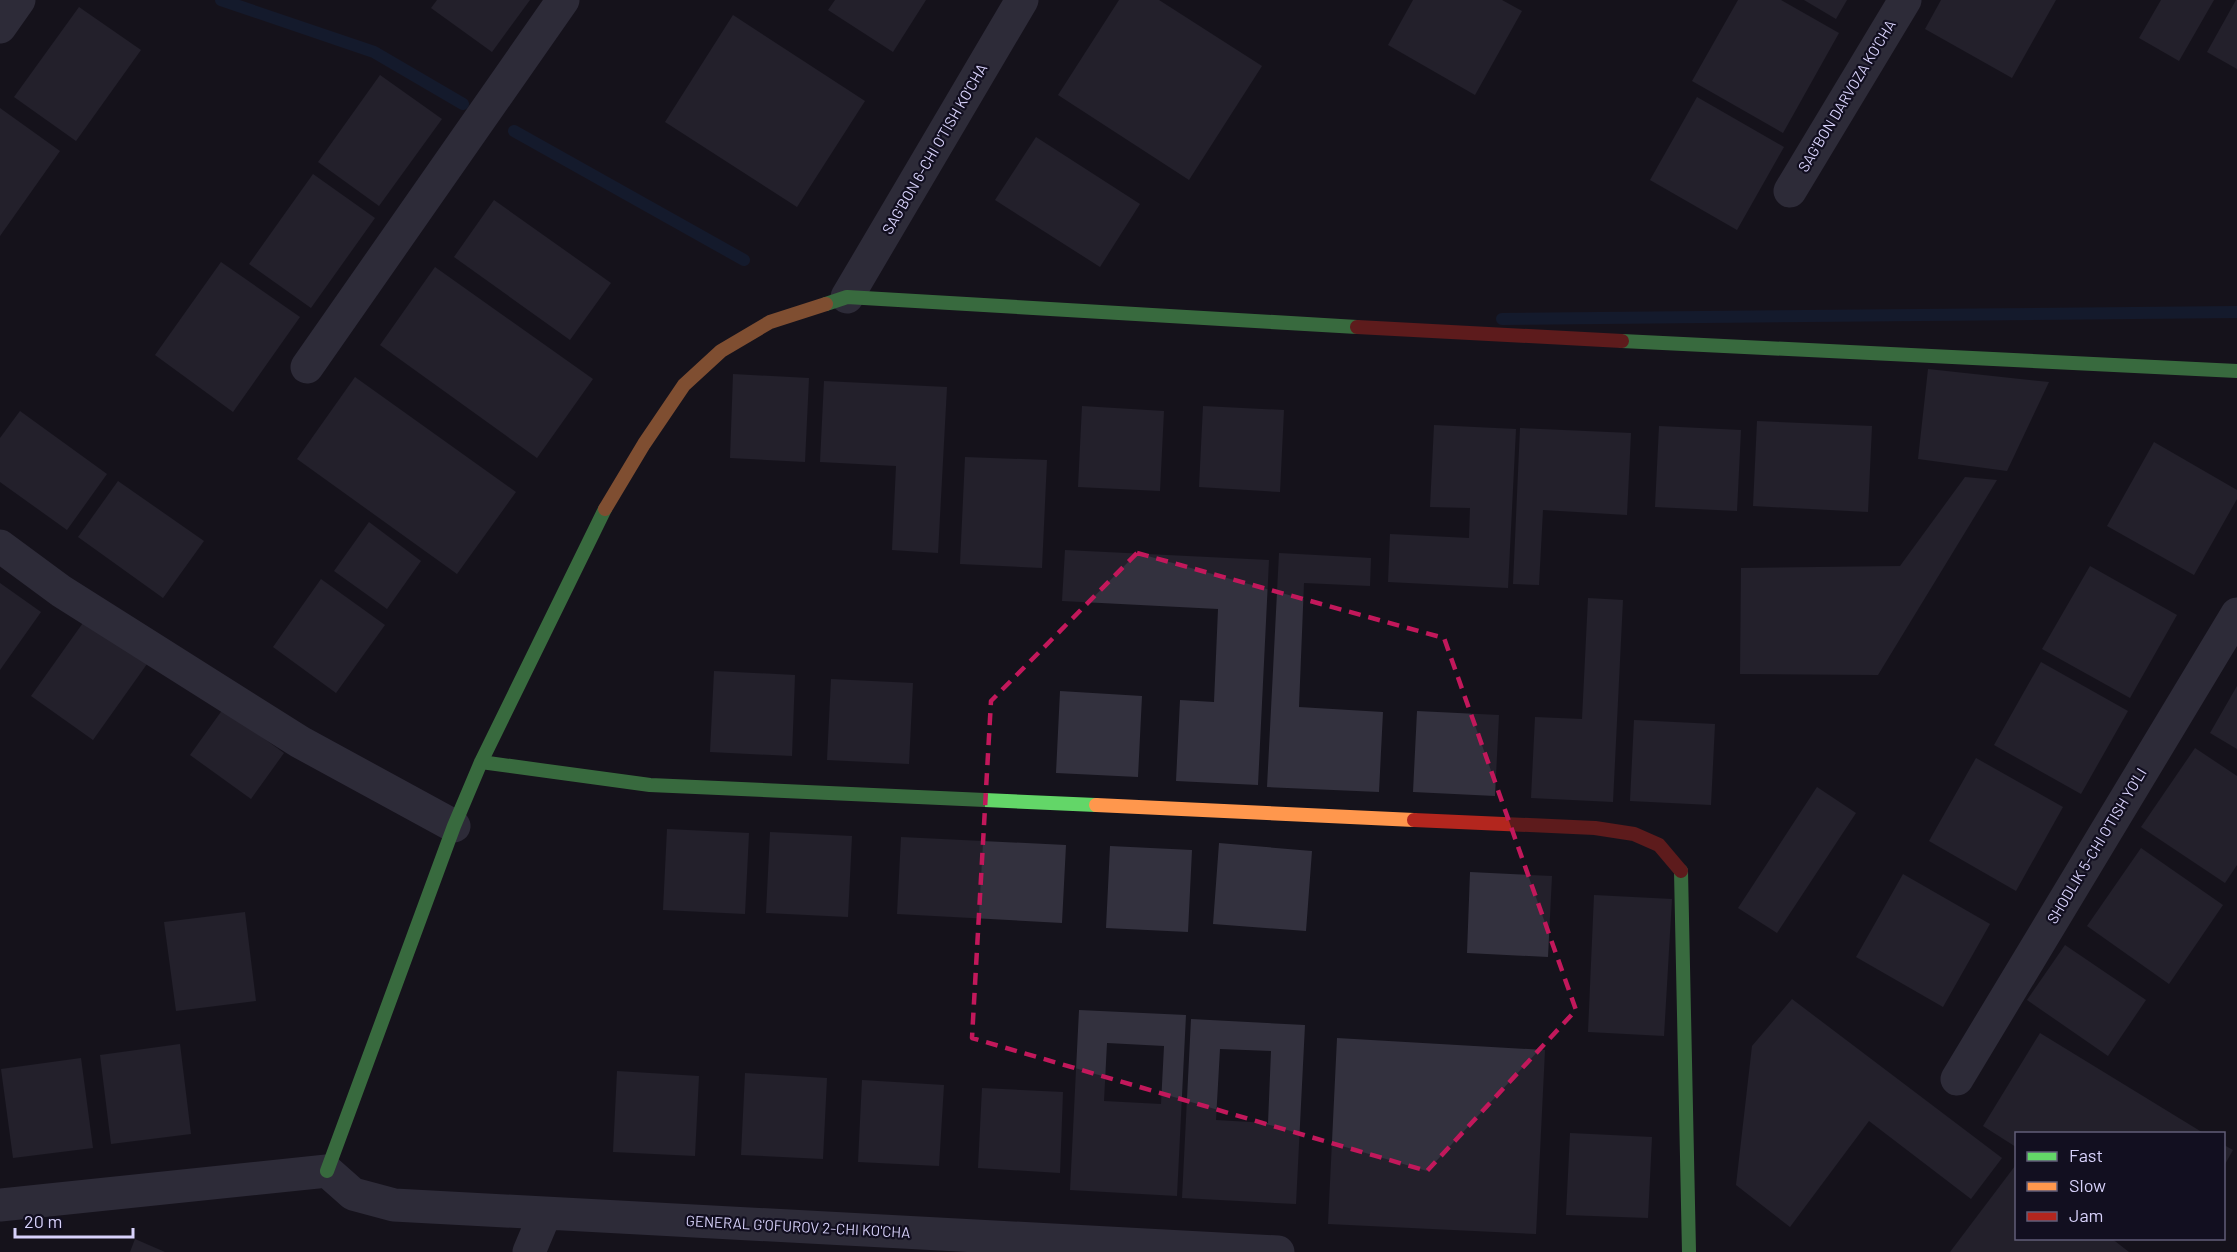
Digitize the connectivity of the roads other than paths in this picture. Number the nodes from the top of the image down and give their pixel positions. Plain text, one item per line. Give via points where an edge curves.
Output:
1 (19, 0) edge
2 (563, 0) edge
3 (1022, 0) edge
4 (1905, 0) edge
5 (0, 27) edge
6 (1790, 191) dead end
7 (847, 297) junction
8 (307, 368) dead end
9 (2237, 371) edge
10 (0, 546) edge
11 (2237, 614) edge
12 (481, 762) junction
13 (454, 826) junction
14 (1957, 1079) dead end
15 (327, 1171) junction
16 (0, 1205) edge
17 (545, 1214) junction
18 (1029, 1246) edge
19 (529, 1252) edge
20 (1278, 1252) edge
21 (1689, 1252) edge

1 - 5 street
2 - 8 street
3 - 7 street, SAG'BON 6-CHI O'TISH KO'CHA
4 - 6 street, SAG'BON DARVOZA KO'CHA
7 - 9 street via 1228,321
7 - 12 street via 770,322 721,351 684,385 598,522
10 - 13 street via 62,591 300,742
11 - 14 street, SHODLIK 5-CHI O'TISH YO'LI
12 - 13 street
12 - 21 street via 650,785 1584,827 1634,834 1659,844 1681,870
13 - 15 street
15 - 16 street
15 - 17 street, GENERAL G'OFUROV 2-CHI KO'CHA via 353,1194 394,1205
17 - 18 street, GENERAL G'OFUROV 2-CHI KO'CHA
17 - 19 street
18 - 20 street, GENERAL G'OFUROV 2-CHI KO'CHA

